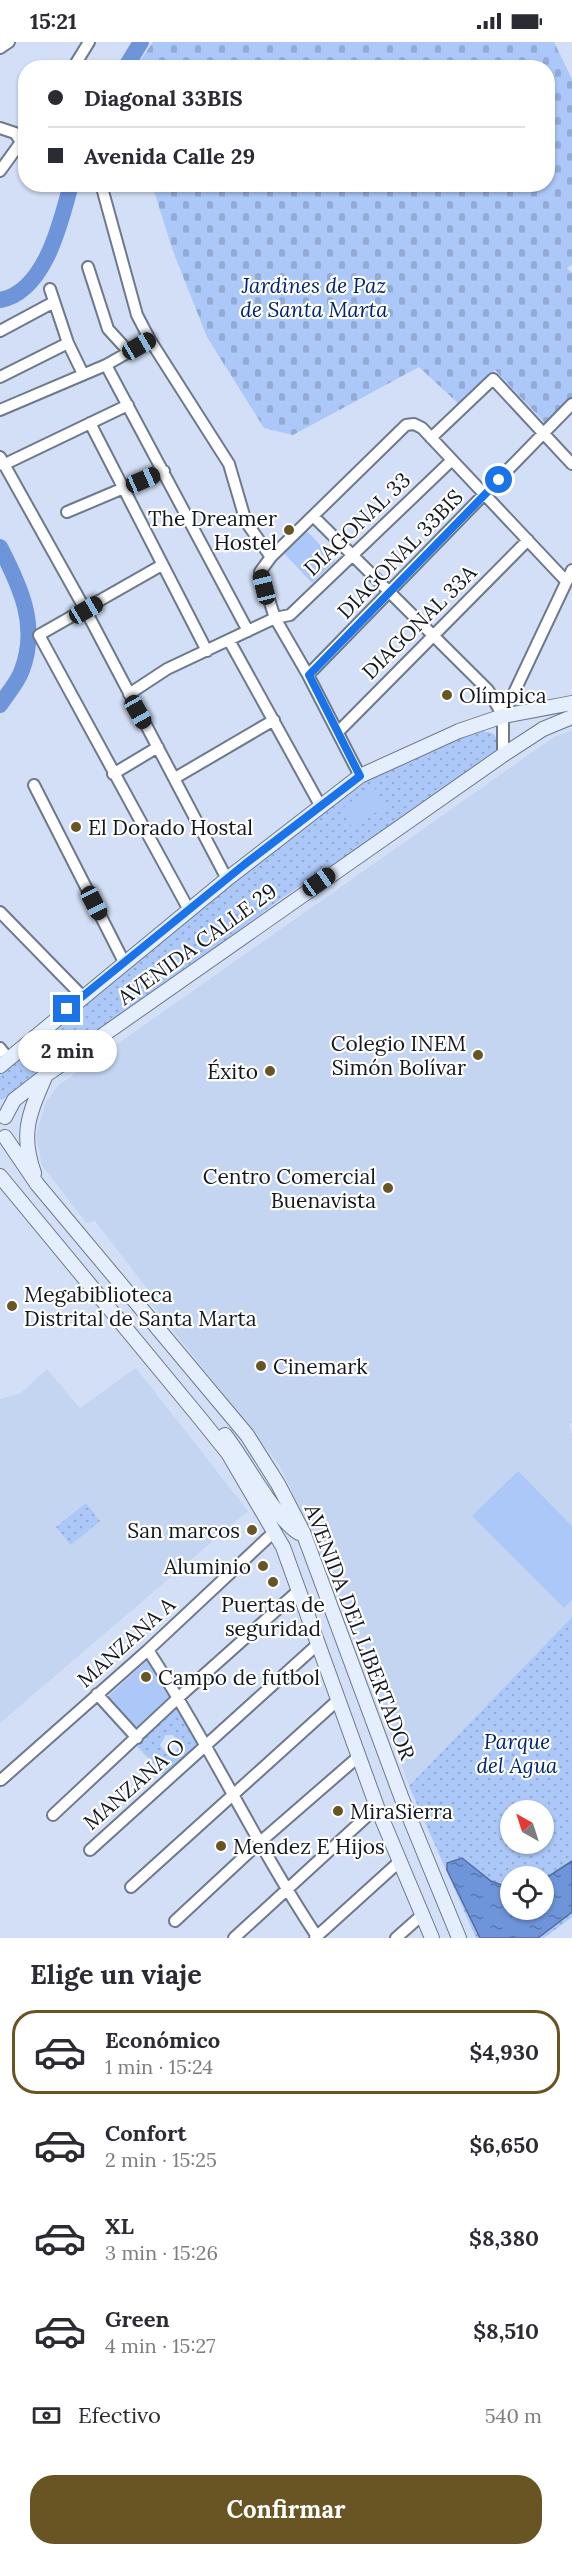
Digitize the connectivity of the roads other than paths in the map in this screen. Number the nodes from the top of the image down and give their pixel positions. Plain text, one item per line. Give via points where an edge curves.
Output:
1 (9, 42) edge
2 (89, 42) edge
3 (0, 48) edge
4 (78, 60) edge
5 (0, 128) edge
6 (18, 136) edge
7 (18, 148) edge
8 (0, 171) edge
9 (103, 192) edge
10 (88, 267) dead end
11 (50, 289) dead end
12 (54, 302) junction
13 (0, 331) edge
14 (150, 340) junction
15 (68, 343) junction
16 (129, 352) junction
17 (106, 365) junction
18 (83, 374) junction
19 (0, 376) edge
20 (572, 404) edge
21 (128, 405) junction
22 (0, 410) edge
23 (90, 423) junction
24 (544, 433) junction
25 (431, 438) junction
26 (452, 460) junction
27 (2, 461) edge
28 (572, 464) edge
29 (164, 471) junction
30 (123, 489) junction
31 (484, 495) junction
32 (67, 512) dead end
33 (314, 517) junction
34 (528, 540) junction
35 (352, 555) junction
36 (271, 557) junction
37 (162, 565) junction
38 (572, 570) edge
39 (566, 581) junction
40 (390, 593) junction
41 (86, 610) junction
42 (275, 618) junction
43 (248, 631) junction
44 (431, 636) junction
45 (230, 642) junction
46 (207, 651) junction
47 (309, 675) junction
48 (572, 693) edge
49 (129, 694) junction
50 (567, 704) edge
51 (503, 716) junction
52 (572, 717) edge
53 (274, 720) junction
54 (338, 732) junction
55 (158, 747) junction
56 (503, 754) junction
57 (113, 774) junction
58 (360, 776) junction
59 (175, 778) junction
60 (34, 785) dead end
61 (320, 805) junction
62 (227, 879) junction
63 (189, 910) junction
64 (0, 912) edge
65 (124, 962) junction
66 (82, 996) junction
67 (3, 1057) edge
68 (46, 1075) junction
69 (3, 1111) edge
70 (2, 1142) edge
71 (0, 1176) edge
72 (37, 1184) junction
73 (199, 1417) junction
74 (275, 1531) junction
75 (303, 1532) junction
76 (298, 1591) junction
77 (318, 1644) junction
78 (148, 1650) junction
79 (97, 1694) junction
80 (179, 1696) junction
81 (338, 1700) junction
82 (137, 1738) junction
83 (205, 1748) junction
84 (358, 1757) junction
85 (1, 1780) edge
86 (233, 1796) junction
87 (377, 1808) junction
88 (53, 1815) dead end
89 (259, 1843) junction
90 (90, 1850) dead end
91 (399, 1862) junction
92 (131, 1887) dead end
93 (287, 1891) junction
94 (422, 1915) junction
95 (176, 1921) dead end
96 (234, 1938) edge
97 (316, 1938) edge
98 (396, 1938) edge
99 (432, 1938) edge
100 (459, 1938) edge

1 - 3 street
2 - 4 street
5 - 6 street
7 - 8 street
9 - 14 street via 137,315
10 - 16 street via 108,329
11 - 12 street
12 - 13 street
12 - 15 street
14 - 16 street
14 - 36 street via 228,464 246,522
15 - 18 street
15 - 19 street
16 - 17 street
17 - 18 street
17 - 21 street
18 - 22 street
20 - 24 street, DIAGONAL 33BIS
21 - 23 street
21 - 29 street
23 - 27 street
23 - 30 street
24 - 25 street via 493,379
24 - 28 street
24 - 31 street, DIAGONAL 33BIS
25 - 26 street
25 - 33 street via 414,424 406,425
26 - 31 street
26 - 35 street, DIAGONAL 33
27 - 41 street
29 - 30 street
29 - 43 street
30 - 32 street
30 - 37 street
31 - 34 street
31 - 40 street, DIAGONAL 33BIS
33 - 35 street
33 - 36 street
34 - 39 street
34 - 44 street, DIAGONAL 33A
35 - 40 street
35 - 42 street, DIAGONAL 33 via 290,615
36 - 42 street via 260,572
37 - 41 street
37 - 46 street
38 - 39 street
39 - 51 street
40 - 44 street
40 - 47 street, DIAGONAL 33BIS
41 - 49 street
41 - 57 street via 39,635
42 - 43 street, DIAGONAL 33
42 - 47 street
43 - 45 street, DIAGONAL 33
44 - 51 street via 488,690
44 - 54 street, DIAGONAL 33A
45 - 46 street, DIAGONAL 33
45 - 53 street
46 - 49 street, DIAGONAL 33 via 167,669
47 - 54 street
48 - 50 street
49 - 55 street
50 - 51 main road, AVENIDA CALLE 29
51 - 56 street
51 - 58 main road, AVENIDA CALLE 29 via 449,735
52 - 56 main road, AVENIDA CALLE 29 via 543,729
53 - 59 street
53 - 61 street
54 - 58 street
55 - 57 street
55 - 59 street
56 - 68 main road, AVENIDA CALLE 29
57 - 63 street
58 - 61 main road, AVENIDA CALLE 29
59 - 62 street
60 - 65 street
61 - 62 main road, AVENIDA CALLE 29
62 - 63 main road, AVENIDA CALLE 29
63 - 65 main road, AVENIDA CALLE 29
64 - 66 street
65 - 66 main road, AVENIDA CALLE 29
66 - 67 main road, AVENIDA CALLE 29
68 - 69 main road, AVENIDA CALLE 29
68 - 72 main road via 25,1137
69 - 70 main road
70 - 72 main road, AVENIDA DEL LIBERTADOR
71 - 73 main road, AVENIDA DEL LIBERTADOR
72 - 75 main road, AVENIDA DEL LIBERTADOR via 247,1435
73 - 74 main road, AVENIDA DEL LIBERTADOR via 228,1453
73 - 75 main road via 221,1430 244,1458 284,1522 298,1533
74 - 76 main road, AVENIDA DEL LIBERTADOR
74 - 78 street, MANZANA A
75 - 100 main road, AVENIDA DEL LIBERTADOR via 402,1799
76 - 77 main road, AVENIDA DEL LIBERTADOR
76 - 80 street
77 - 81 main road, AVENIDA DEL LIBERTADOR
77 - 83 street, MANZANA O
78 - 79 street, MANZANA A
78 - 80 street
79 - 82 street
79 - 85 street, MANZANA A
80 - 82 street
80 - 83 street
81 - 84 main road, AVENIDA DEL LIBERTADOR
81 - 86 street
82 - 88 street
83 - 86 street
83 - 90 street, MANZANA O
84 - 87 main road, AVENIDA DEL LIBERTADOR
84 - 89 street
86 - 89 street
86 - 92 street
87 - 91 main road, AVENIDA DEL LIBERTADOR
87 - 93 street
89 - 93 street
89 - 95 street
91 - 94 main road, AVENIDA DEL LIBERTADOR
91 - 97 street
93 - 96 street
93 - 97 street
94 - 98 street
94 - 99 main road, AVENIDA DEL LIBERTADOR

